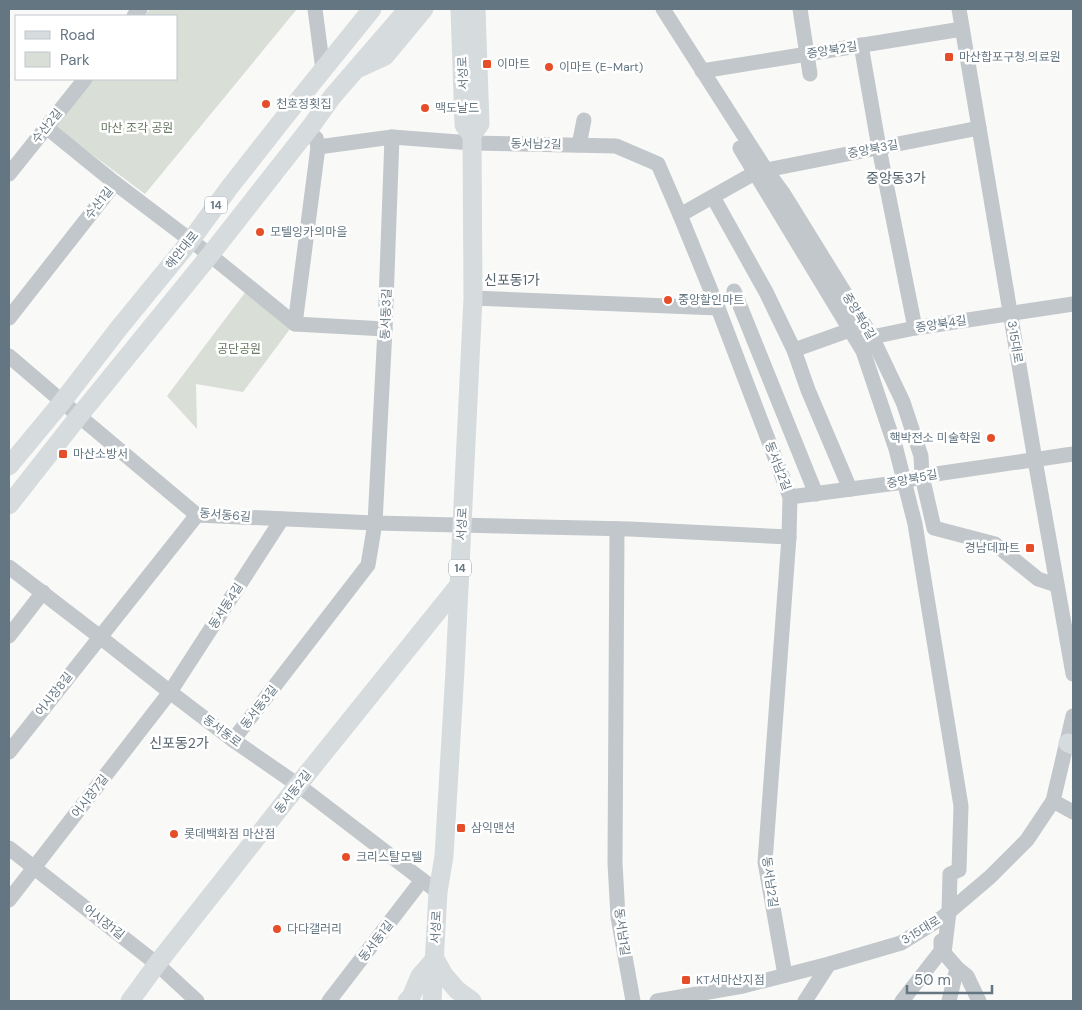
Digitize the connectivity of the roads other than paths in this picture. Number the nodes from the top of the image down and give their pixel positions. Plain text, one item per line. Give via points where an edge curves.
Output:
1 (316, 9) edge
2 (408, 9) edge
3 (424, 9) edge
4 (476, 9) edge
5 (663, 9) edge
6 (800, 9) edge
7 (959, 9) edge
8 (372, 10) edge
9 (457, 13) edge
10 (962, 28) junction
11 (861, 45) junction
12 (808, 54) junction
13 (323, 70) junction
14 (353, 71) junction
15 (702, 71) junction
16 (810, 74) dead end
17 (84, 80) edge
18 (584, 120) dead end
19 (312, 125) junction
20 (46, 127) junction
21 (979, 128) junction
22 (392, 137) junction
23 (472, 139) junction
24 (579, 145) junction
25 (318, 147) junction
26 (740, 148) dead end
27 (879, 148) junction
28 (761, 172) junction
29 (9, 174) edge
30 (115, 183) junction
31 (713, 197) junction
32 (680, 215) junction
33 (191, 240) junction
34 (210, 255) junction
35 (734, 291) dead end
36 (473, 298) junction
37 (1073, 304) edge
38 (718, 308) junction
39 (1010, 313) junction
40 (9, 318) edge
41 (295, 324) junction
42 (915, 328) junction
43 (385, 329) junction
44 (850, 330) junction
45 (872, 337) junction
46 (794, 350) junction
47 (9, 356) edge
48 (62, 402) junction
49 (78, 416) junction
50 (1073, 454) edge
51 (1035, 460) junction
52 (9, 466) edge
53 (922, 476) junction
54 (904, 482) junction
55 (850, 489) junction
56 (816, 494) junction
57 (790, 498) junction
58 (9, 505) edge
59 (197, 515) junction
60 (282, 519) junction
61 (375, 523) junction
62 (462, 525) junction
63 (617, 529) junction
64 (789, 537) junction
65 (9, 567) edge
66 (459, 585) junction
67 (1056, 585) junction
68 (43, 592) junction
69 (9, 636) edge
70 (100, 636) junction
71 (1073, 674) edge
72 (170, 692) junction
73 (1073, 716) edge
74 (233, 740) junction
75 (1070, 744) edge
76 (9, 752) edge
77 (298, 785) junction
78 (1053, 801) junction
79 (1073, 812) edge
80 (9, 848) edge
81 (34, 867) junction
82 (422, 880) junction
83 (438, 892) junction
84 (9, 900) edge
85 (946, 914) junction
86 (434, 959) junction
87 (157, 964) junction
88 (829, 964) junction
89 (957, 968) junction
90 (785, 976) junction
91 (130, 1001) edge
92 (197, 1001) edge
93 (329, 1001) edge
94 (407, 1001) edge
95 (432, 1001) edge
96 (472, 1001) edge
97 (633, 1001) edge
98 (658, 1001) edge
99 (805, 1001) edge
100 (902, 1001) edge
101 (949, 1001) edge
102 (980, 1001) edge

1 - 13 street
2 - 14 main road, 해안대로
3 - 14 main road via 385,56
4 - 23 main road, 서성로 / 14 via 480,124
5 - 15 street, 중앙북6길
6 - 12 street
7 - 10 street, 3·15대로
8 - 13 main road, 해안대로 / 14
9 - 23 main road, 서성로 / 14 via 464,125
10 - 11 street, 중앙북2길
10 - 21 street, 3·15대로
11 - 12 street, 중앙북2길
11 - 27 street
12 - 15 street, 중앙북2길
12 - 16 street
13 - 33 main road, 해안대로 / 14
14 - 19 main road, 해안대로
15 - 28 street, 중앙북6길
17 - 20 street, 수산2길
18 - 24 street
19 - 25 street
19 - 34 main road, 해안대로
20 - 29 street, 수산2길
20 - 30 street
21 - 27 street, 중앙북3길
21 - 39 street, 3·15대로
22 - 23 street
22 - 25 street
22 - 43 street, 동서동3길
23 - 24 street, 동서남2길
23 - 36 main road, 서성로 / 14
24 - 32 street, 동서남2길 via 616,146 658,164
25 - 41 street
26 - 28 street
27 - 28 street, 중앙북3길
27 - 42 street
28 - 31 street, 중앙북3길
28 - 44 street
28 - 45 street, 중앙북6길 via 783,193
30 - 33 street, 수산1길
30 - 40 street, 수산1길
31 - 32 street, 중앙북3길
31 - 46 street
32 - 38 street, 동서남2길
33 - 34 street, 수산1길
33 - 48 main road, 해안대로 / 14
34 - 41 street, 수산1길
34 - 49 main road, 해안대로
35 - 56 street
36 - 38 street
36 - 62 main road, 서성로 / 14
37 - 39 street, 중앙북4길
38 - 57 street, 동서남2길
39 - 42 street, 중앙북4길
39 - 51 street, 3·15대로
41 - 43 street
42 - 45 street, 중앙북4길
43 - 61 street, 동서동3길
44 - 46 street
44 - 54 street via 863,352
45 - 53 street, 중앙북6길 via 903,402 921,456
46 - 55 street
47 - 48 street, 동서동6길
48 - 49 street, 동서동6길
48 - 52 main road, 해안대로
49 - 58 main road, 해안대로
49 - 59 street, 동서동6길
50 - 51 street, 중앙북5길
51 - 53 street, 중앙북5길
51 - 67 street, 3·15대로
53 - 54 street, 중앙북5길
53 - 67 street, 중앙북6길 via 934,528 995,544 1038,579
54 - 55 street, 중앙북5길
54 - 85 street via 915,524 960,806 960,870 950,874
55 - 56 street, 중앙북5길
56 - 57 street, 중앙북5길
57 - 64 street, 동서남2길
59 - 60 street, 동서동6길
59 - 70 street, 어시장8길
60 - 61 street, 동서동6길
60 - 72 street, 동서동4길
61 - 62 street, 동서동6길
61 - 74 street, 동서동3길 via 368,565
62 - 63 street, 동서동6길
62 - 66 main road, 서성로 / 14
63 - 64 street, 동서동6길
63 - 97 street, 동서남1길 via 615,863 618,917
64 - 90 street, 동서남2길 via 765,862
65 - 68 street, 동서동로
66 - 77 main road, 동서동2길
66 - 83 main road, 서성로 / 14 via 444,856
67 - 71 street, 3·15대로
68 - 69 street
68 - 70 street, 동서동로
70 - 72 street, 동서동로
70 - 76 street, 어시장8길
72 - 74 street, 동서동로
72 - 81 street, 어시장7길
73 - 75 street, 3·15대로
74 - 77 street, 동서동로
75 - 78 street, 3·15대로
77 - 82 street, 동서동로
77 - 87 main road, 동서동2길
78 - 79 street
78 - 85 street, 3·15대로 via 1027,840
80 - 81 street, 어시장1길
81 - 84 street, 어시장7길
81 - 87 street, 어시장1길
82 - 83 street, 동서동로
82 - 93 street, 동서동1길
83 - 86 main road, 서성로 / 14
85 - 88 street, 3·15대로 via 901,943
85 - 89 street via 944,953
85 - 100 street via 941,951
86 - 94 main road via 420,976
86 - 95 main road, 서성로 / 14
86 - 96 main road via 457,990
87 - 91 main road, 동서동2길
87 - 92 street, 어시장1길
88 - 90 street, 3·15대로
88 - 99 street
89 - 101 street
89 - 102 street via 967,976
90 - 98 street, 3·15대로

